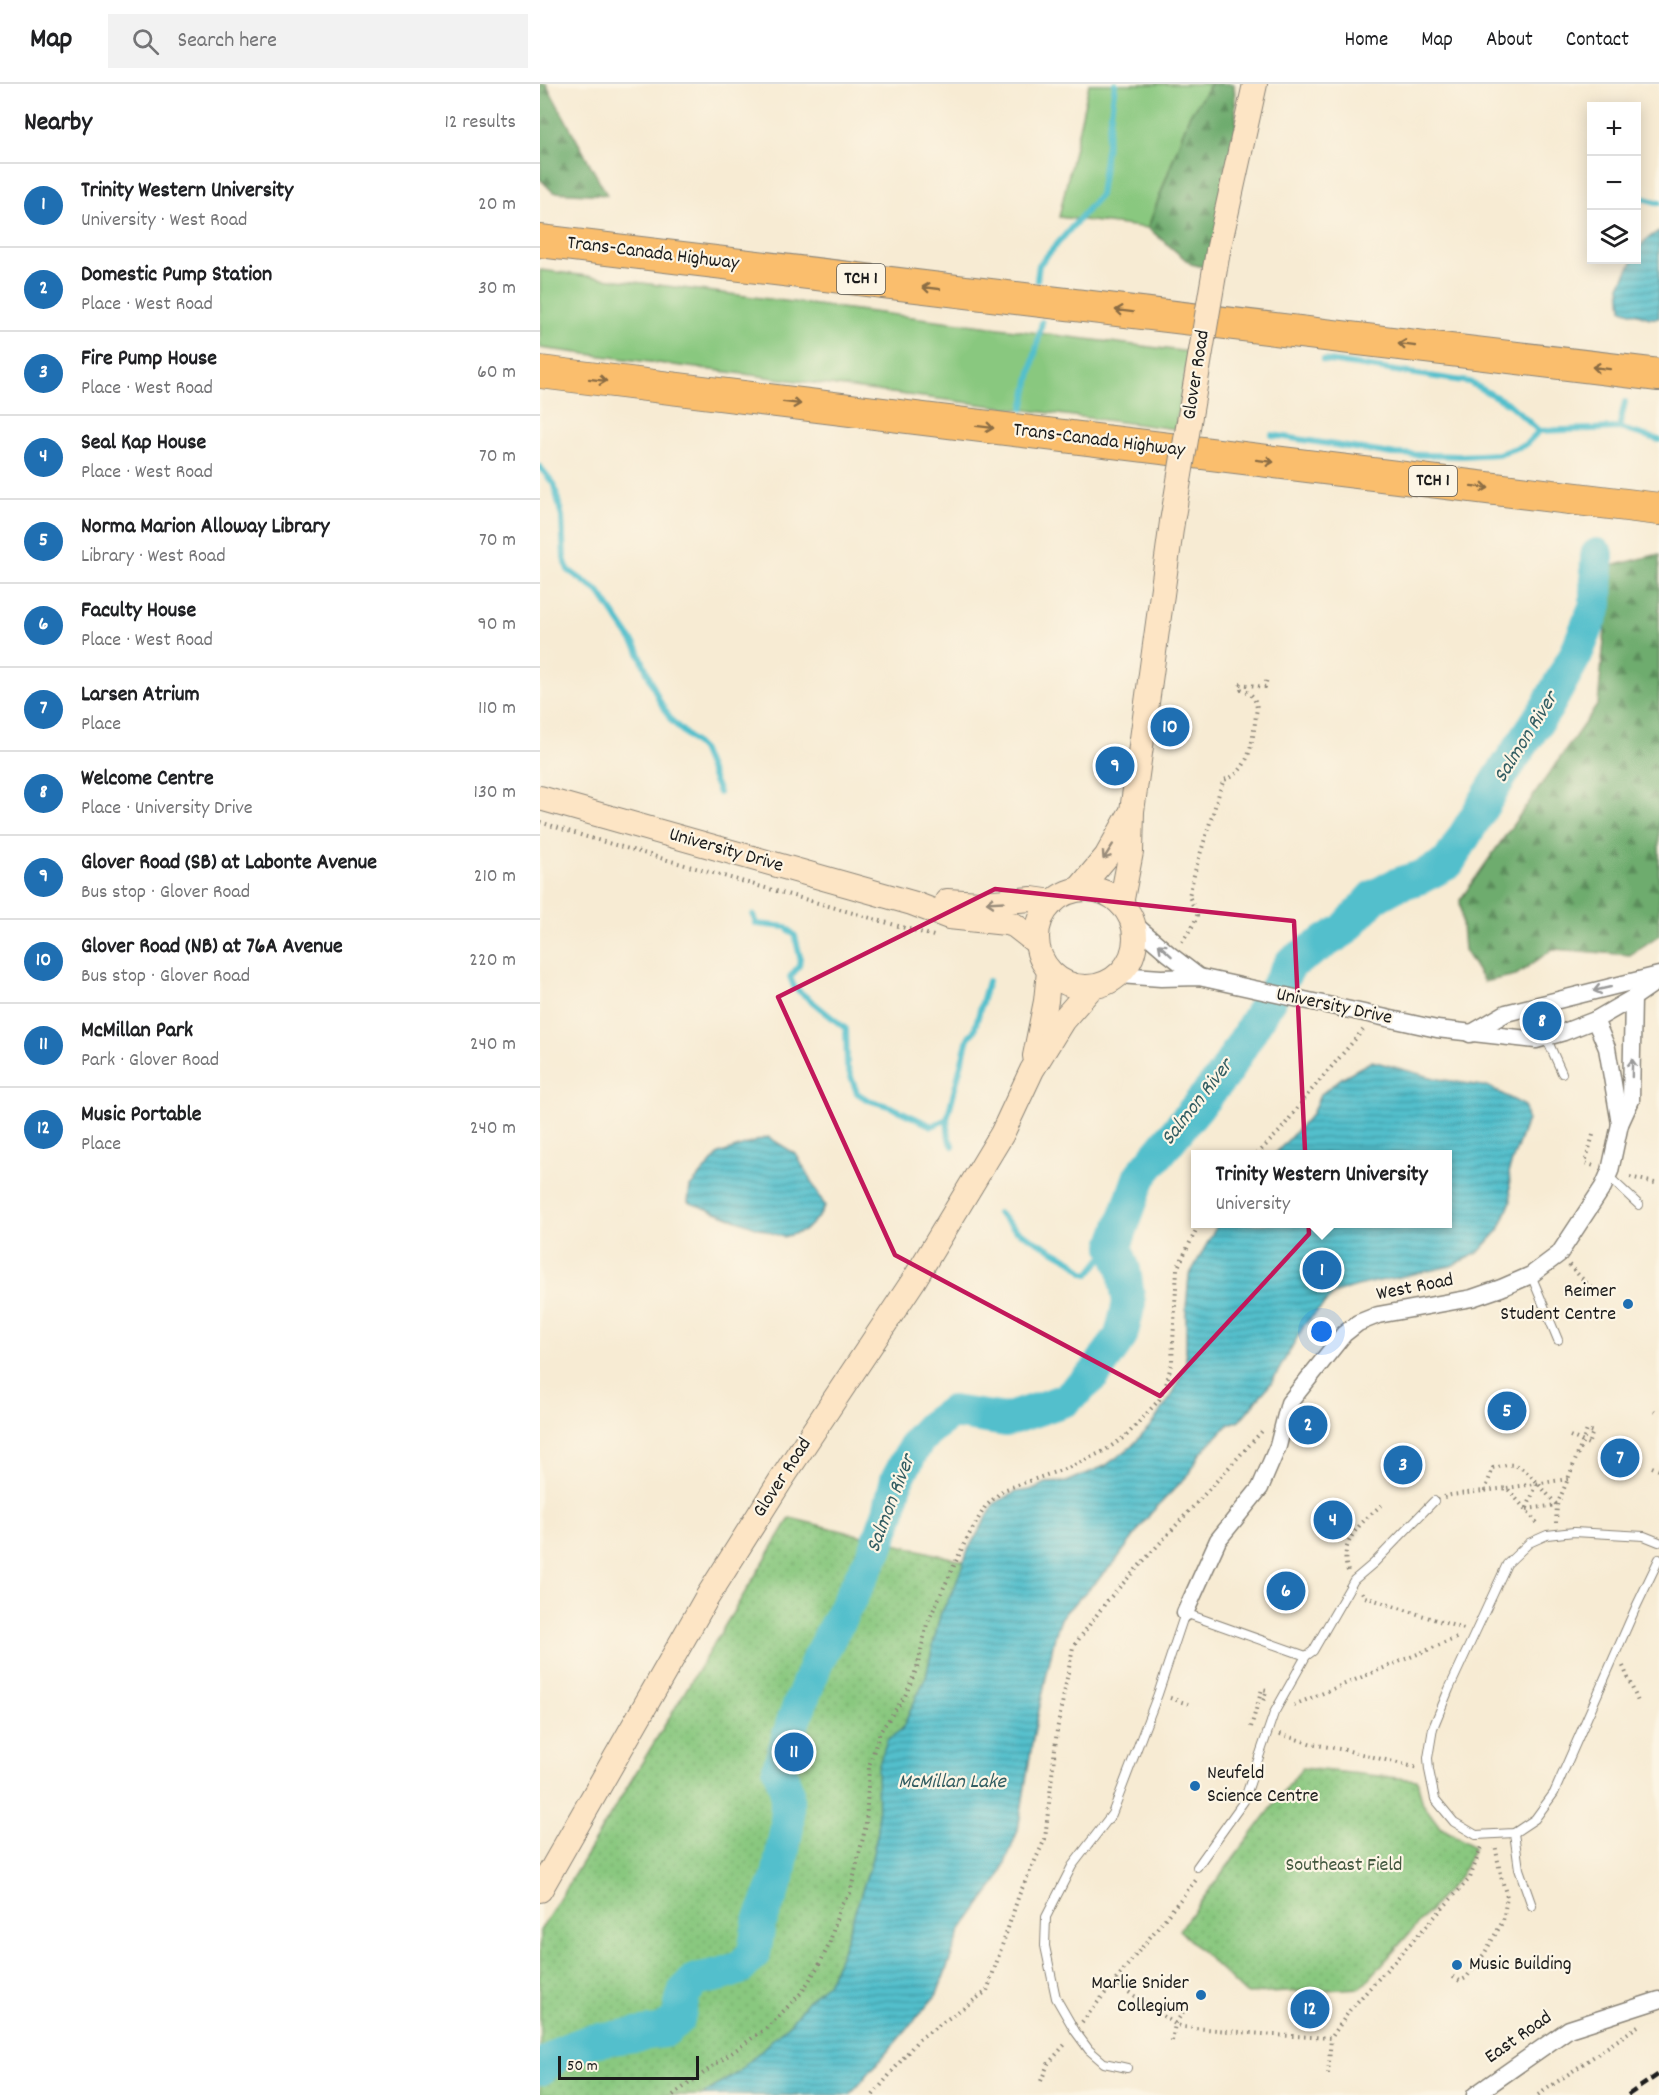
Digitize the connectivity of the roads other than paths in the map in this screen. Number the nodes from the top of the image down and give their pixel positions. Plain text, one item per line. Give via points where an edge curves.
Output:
1 (1254, 84) edge
2 (540, 241) edge
3 (540, 372) edge
4 (1659, 375) edge
5 (1659, 508) edge
6 (540, 798) edge
7 (1132, 811) junction
8 (1079, 890) junction
9 (1053, 902) junction
10 (912, 903) junction
11 (1127, 913) junction
12 (1037, 943) junction
13 (1049, 971) junction
14 (1119, 975) junction
15 (1659, 975) edge
16 (1203, 977) junction
17 (1659, 980) edge
18 (1091, 988) junction
19 (1633, 998) junction
20 (1595, 1020) junction
21 (1470, 1034) junction
22 (1546, 1037) junction
23 (1032, 1070) junction
24 (1562, 1073) dead end
25 (1620, 1124) junction
26 (1601, 1171) junction
27 (1639, 1205) dead end
28 (1531, 1275) junction
29 (1558, 1340) dead end
30 (1434, 1501) road end
31 (1659, 1542) edge
32 (1659, 1559) edge
33 (1185, 1613) junction
34 (1306, 1656) junction
35 (1514, 1833) junction
36 (1197, 1867) road end
37 (540, 1890) edge
38 (1532, 1906) dead end
39 (1659, 2000) edge
40 (1127, 2068) dead end
41 (1475, 2095) edge

1 - 7 main road, Glover Road, bridge via 1218,251 1172,522
4 -> 2 highway, Trans-Canada Highway / TCH 1
3 -> 5 highway, Trans-Canada Highway / TCH 1
6 - 10 main road, University Drive
7 -> 8 main road, Glover Road via 1106,857
7 - 11 main road, Glover Road
8 - 9 main road
8 - 11 main road via 1109,895
9 -> 10 main road, University Drive via 1032,899
9 - 12 main road via 1043,914
10 - 12 main road, University Drive via 949,917 1014,925
11 - 14 main road via 1135,936 1134,951
16 -> 11 street, University Drive via 1169,954
12 - 13 main road
13 - 18 main road via 1068,984
13 - 23 main road, Glover Road
14 - 16 street, University Drive
14 - 18 main road
15 -> 21 street via 1506,1013
16 - 21 street, University Drive
17 - 19 street, University Drive
18 - 23 main road, Glover Road via 1063,1020
19 - 20 street, University Drive
25 -> 19 street, West Road via 1631,1100
20 - 22 street, University Drive
20 - 25 street, West Road via 1607,1048
21 - 22 street, University Drive via 1536,1040
22 - 24 lane
23 - 37 main road, Glover Road via 1002,1134 914,1280 706,1599
25 - 26 street, West Road
26 - 27 lane
26 - 28 street, West Road via 1603,1187 1559,1254
28 - 29 lane
28 - 33 street, West Road via 1472,1298 1378,1314 1344,1334 1289,1402 1278,1446 1260,1488 1218,1540
30 - 34 lane via 1354,1580 1313,1651
31 - 35 lane via 1644,1536 1574,1532 1547,1535 1529,1543 1507,1564 1433,1728 1428,1758 1435,1799 1454,1822 1476,1835
32 - 35 lane via 1554,1793 1535,1819
33 - 34 lane
33 - 40 lane via 1112,1814 1072,1866 1047,1917 1045,1946 1056,1998 1089,2050 1104,2063
34 - 36 lane via 1274,1713 1244,1801
35 - 38 lane via 1519,1869
39 - 41 street, East Road via 1569,2029

